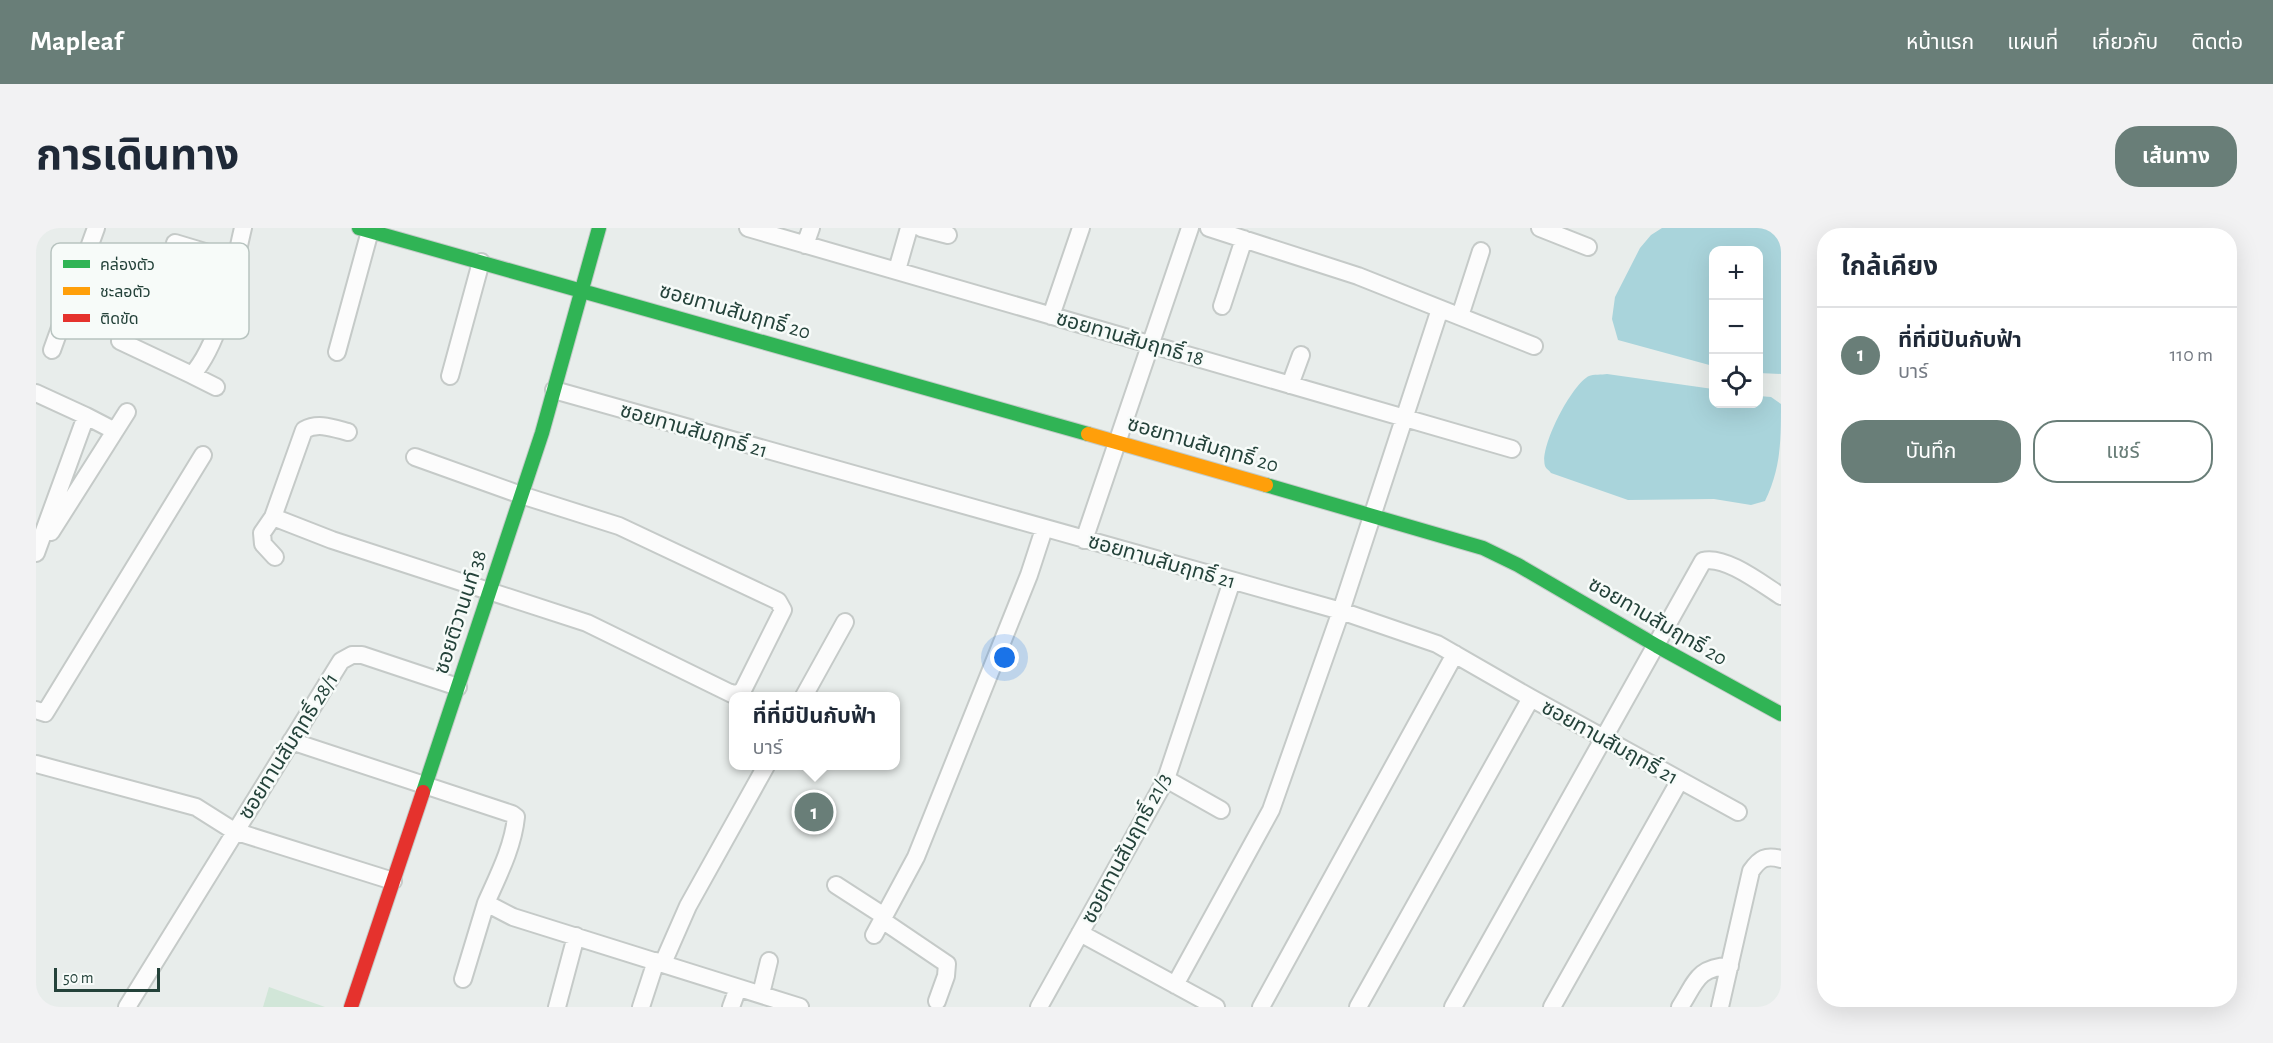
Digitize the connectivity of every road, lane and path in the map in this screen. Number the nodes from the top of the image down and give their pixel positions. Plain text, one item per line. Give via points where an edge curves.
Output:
1 (96, 228) edge
2 (243, 228) edge
3 (599, 228) edge
4 (748, 228) edge
5 (812, 228) edge
6 (909, 228) edge
7 (921, 228) edge
8 (1081, 228) edge
9 (1190, 228) edge
10 (1209, 228) edge
11 (1540, 228) edge
12 (364, 230) edge
13 (1559, 232) edge
14 (948, 235) dead end
15 (1244, 240) junction
16 (91, 243) edge
17 (239, 243) edge
18 (805, 244) junction
19 (1588, 247) dead end
20 (1481, 251) dead end
21 (481, 262) junction
22 (897, 270) junction
23 (582, 290) junction
24 (1222, 306) dead end
25 (1440, 309) junction
26 (1051, 316) junction
27 (1460, 316) junction
28 (56, 339) edge
29 (214, 339) edge
30 (120, 341) dead end
31 (1150, 344) junction
32 (1534, 346) dead end
33 (52, 350) dead end
34 (337, 352) dead end
35 (1301, 355) dead end
36 (192, 375) junction
37 (450, 376) dead end
38 (1290, 385) junction
39 (216, 387) dead end
40 (554, 390) junction
41 (36, 393) edge
42 (127, 412) dead end
43 (86, 416) junction
44 (1405, 418) junction
45 (115, 431) junction
46 (348, 432) dead end
47 (1117, 441) junction
48 (1512, 448) dead end
49 (203, 455) dead end
50 (415, 457) dead end
51 (521, 495) junction
52 (1373, 515) junction
53 (273, 518) junction
54 (1044, 528) junction
55 (1084, 540) junction
56 (36, 554) edge
57 (275, 557) dead end
58 (1232, 581) junction
59 (490, 590) junction
60 (1781, 596) edge
61 (1341, 611) junction
62 (845, 622) dead end
63 (1657, 646) junction
64 (1455, 654) junction
65 (458, 687) junction
66 (740, 692) edge
67 (806, 692) edge
68 (729, 693) edge
69 (1531, 698) junction
70 (36, 710) edge
71 (1781, 714) edge
72 (1604, 738) junction
73 (291, 741) junction
74 (36, 764) edge
75 (763, 770) edge
76 (1166, 779) junction
77 (1680, 780) junction
78 (425, 784) junction
79 (1221, 810) dead end
80 (1738, 812) dead end
81 (234, 831) junction
82 (1781, 859) edge
83 (393, 881) junction
84 (836, 885) dead end
85 (486, 903) junction
86 (880, 923) junction
87 (1080, 933) junction
88 (576, 936) junction
89 (769, 960) dead end
90 (660, 962) junction
91 (1730, 966) junction
92 (463, 979) dead end
93 (1175, 985) junction
94 (738, 988) junction
95 (761, 994) junction
96 (937, 1001) dead end
97 (127, 1007) edge
98 (351, 1007) edge
99 (556, 1007) edge
100 (641, 1007) edge
101 (732, 1007) edge
102 (800, 1007) edge
103 (1039, 1007) edge
104 (1216, 1007) edge
105 (1261, 1007) edge
106 (1358, 1007) edge
107 (1453, 1007) edge
108 (1552, 1007) edge
109 (1680, 1007) edge
110 (1720, 1007) edge

1 - 16 street
2 - 17 street
3 - 23 street, ซอยติวานนท์ 38
4 - 18 street, ซอยทานสัมฤทธิ์ 18
5 - 18 street
6 - 22 street
7 - 14 street
8 - 26 street
9 - 31 street
10 - 15 street
11 - 13 street
12 - 21 street, ซอยทานสัมฤทธิ์ 20
12 - 34 street
13 - 19 street
15 - 24 street
15 - 25 street via 1358,276
18 - 22 street, ซอยทานสัมฤทธิ์ 18
20 - 27 street
21 - 23 street, ซอยทานสัมฤทธิ์ 20
21 - 37 street
22 - 26 street, ซอยทานสัมฤทธิ์ 18
23 - 40 street, ซอยติวานนท์ 38
23 - 47 street, ซอยทานสัมฤทธิ์ 20
25 - 27 street
25 - 44 street
26 - 31 street, ซอยทานสัมฤทธิ์ 18
27 - 32 street
28 - 33 street
29 - 36 street
30 - 36 street
31 - 38 street, ซอยทานสัมฤทธิ์ 18
31 - 47 street
35 - 38 street
36 - 39 street
38 - 44 street, ซอยทานสัมฤทธิ์ 18
40 - 51 street, ซอยติวานนท์ 38
40 - 54 street, ซอยทานสัมฤทธิ์ 21
41 - 43 street
42 - 45 street
43 - 45 street
43 - 56 street
44 - 48 street, ซอยทานสัมฤทธิ์ 18
44 - 52 street
45 - 56 street
46 - 53 street via 321,426 304,430
47 - 52 street, ซอยทานสัมฤทธิ์ 20
47 - 55 street
49 - 70 street via 45,713
50 - 51 street
51 - 59 street, ซอยติวานนท์ 38
51 - 66 street via 619,526 778,601 783,610
52 - 61 street
52 - 63 street, ซอยทานสัมฤทธิ์ 20 via 1483,548
53 - 57 street via 261,540
53 - 59 street
54 - 55 street, ซอยทานสัมฤทธิ์ 21
54 - 86 street via 1029,575 916,857
55 - 58 street, ซอยทานสัมฤทธิ์ 21
58 - 61 street, ซอยทานสัมฤทธิ์ 21
58 - 76 street, ซอยทานสัมฤทธิ์ 21/3
59 - 65 street, ซอยติวานนท์ 38
59 - 68 street via 587,623
60 - 63 street via 1723,562 1703,561
61 - 64 street, ซอยทานสัมฤทธิ์ 21 via 1419,636
61 - 93 street via 1271,810
62 - 67 street
63 - 71 street, ซอยทานสัมฤทธิ์ 20
63 - 72 street
64 - 69 street, ซอยทานสัมฤทธิ์ 21
64 - 105 street
65 - 73 street, ซอยทานสัมฤทธิ์ 28/1 via 352,655 341,661
65 - 78 street, ซอยติวานนท์ 38
69 - 72 street, ซอยทานสัมฤทธิ์ 21
69 - 106 street
72 - 77 street, ซอยทานสัมฤทธิ์ 21
72 - 107 street
73 - 78 street
73 - 81 street, ซอยทานสัมฤทธิ์ 28/1
74 - 81 street via 196,807
75 - 90 street
76 - 79 street
76 - 87 street, ซอยทานสัมฤทธิ์ 21/3
77 - 80 street, ซอยทานสัมฤทธิ์ 21
77 - 108 street
78 - 83 street, ซอยติวานนท์ 38
78 - 85 street via 512,813 516,818 504,862
81 - 83 street
81 - 97 street, ซอยทานสัมฤทธิ์ 28/1
82 - 91 street via 1770,856 1759,860 1751,871
83 - 98 street, ซอยติวานนท์ 38
84 - 86 street
85 - 88 street
85 - 92 street
86 - 96 street via 947,964
87 - 93 street
87 - 103 street, ซอยทานสัมฤทธิ์ 21/3
88 - 90 street
88 - 99 street
89 - 95 street
90 - 94 street
90 - 100 street
91 - 109 street via 1703,971
91 - 110 street
93 - 104 street
94 - 95 street
94 - 101 street
95 - 102 street

